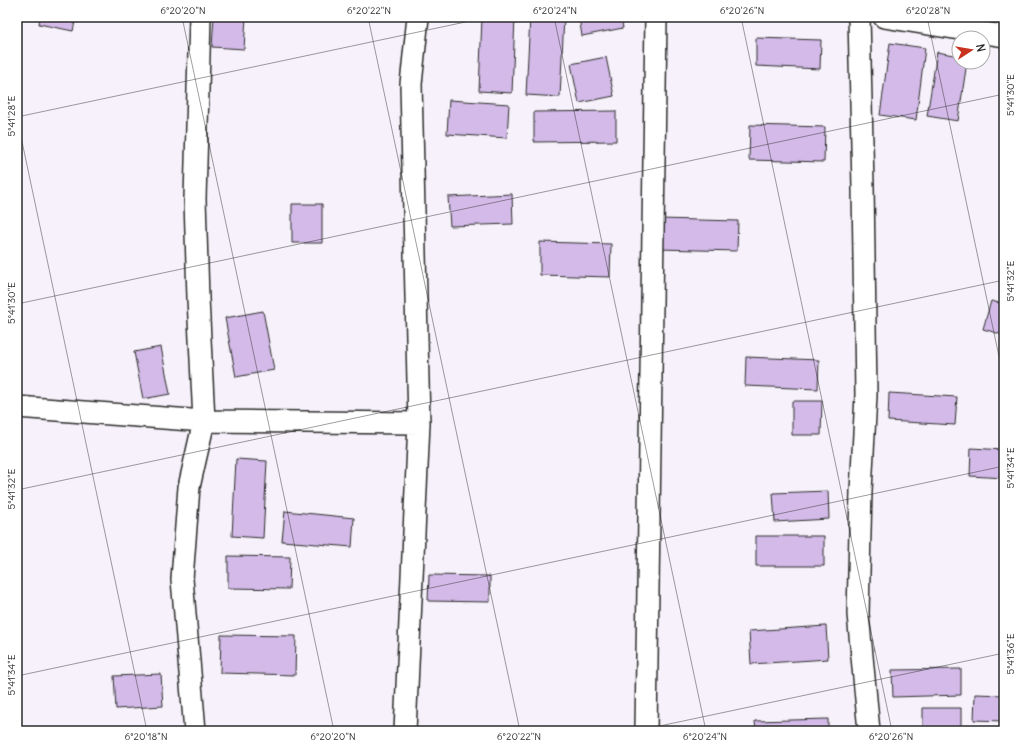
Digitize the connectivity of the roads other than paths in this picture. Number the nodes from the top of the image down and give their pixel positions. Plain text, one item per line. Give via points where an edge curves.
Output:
1 (200, 17) edge
2 (418, 17) edge
3 (656, 17) edge
4 (859, 17) edge
5 (884, 17) edge
6 (1004, 36) edge
7 (17, 407) edge
8 (204, 420) junction
9 (419, 423) junction
10 (195, 731) edge
11 (405, 731) edge
12 (646, 731) edge
13 (869, 731) edge

1 - 8 street via 195,199
2 - 9 street via 411,84
3 - 12 street
4 - 13 street via 866,395 858,614
5 - 6 street
7 - 8 street
8 - 9 street
8 - 10 street via 189,487 182,579
9 - 11 street

